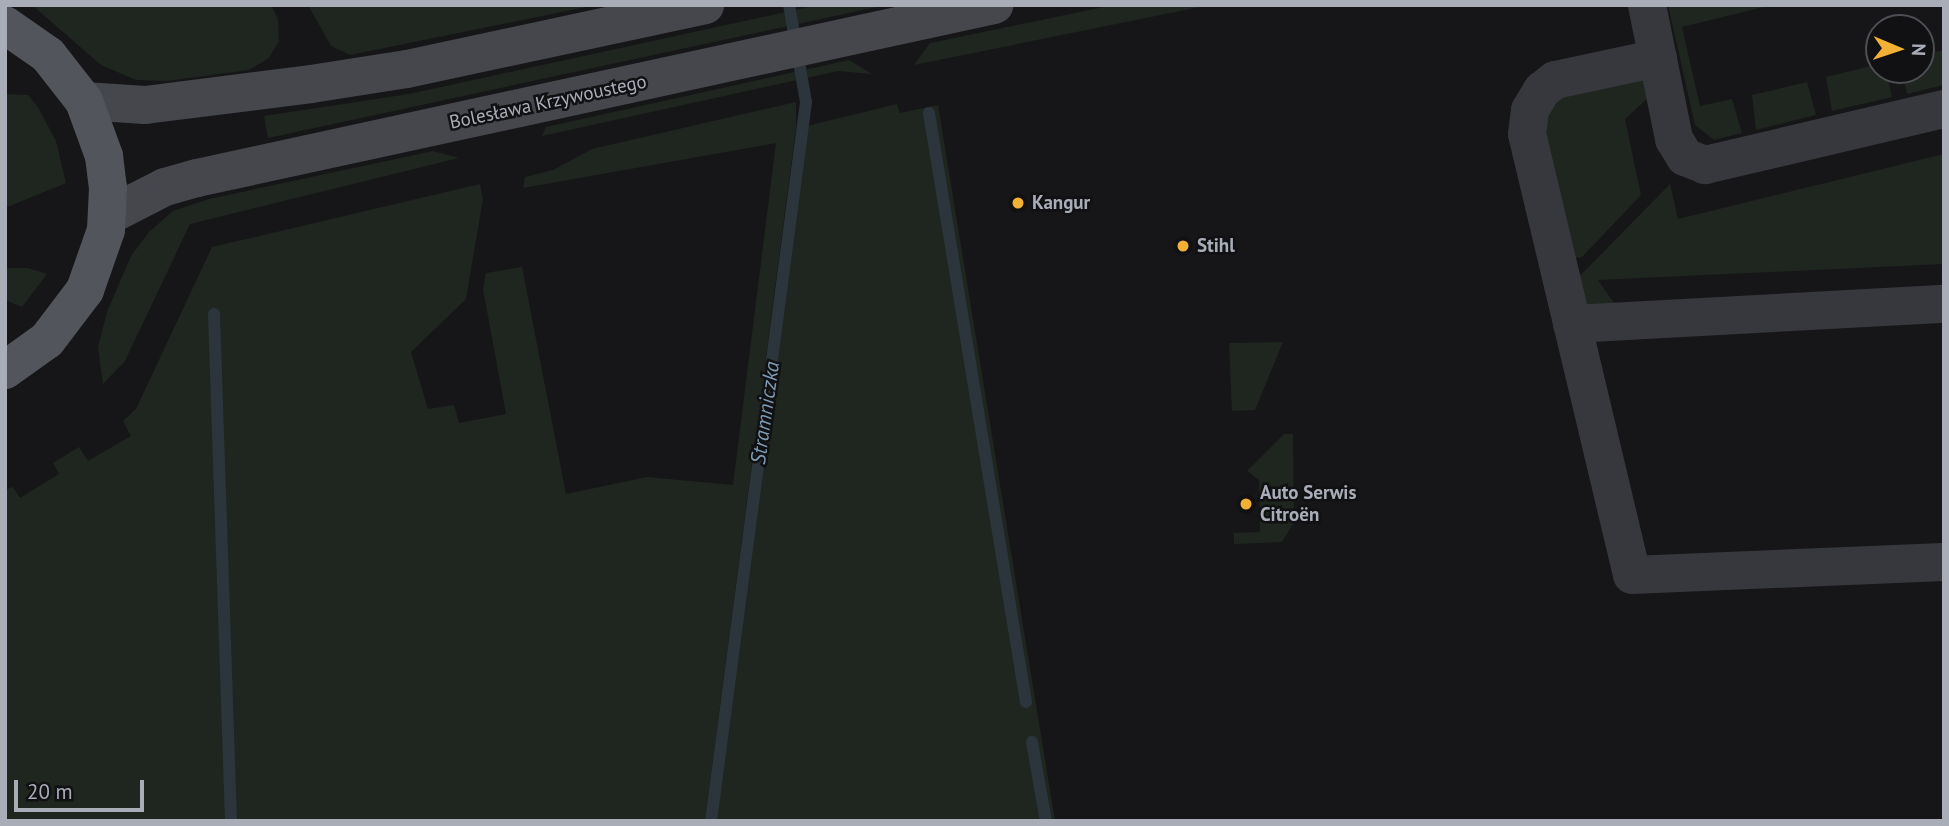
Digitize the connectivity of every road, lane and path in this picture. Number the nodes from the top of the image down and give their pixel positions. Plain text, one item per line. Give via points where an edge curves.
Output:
1 (705, 5) edge
2 (994, 5) edge
3 (1647, 5) edge
4 (5, 25) edge
5 (1658, 58) junction
6 (85, 101) junction
7 (1944, 109) edge
8 (108, 216) junction
9 (1944, 304) edge
10 (1572, 324) junction
11 (5, 370) edge
12 (1944, 562) edge

1 - 6 main road via 407,69 311,84 145,106
2 - 8 main road, Bolesława Krzywoustego via 197,178 165,187
3 - 5 street
4 - 6 main road via 48,55
5 - 7 street via 1674,139 1685,157 1705,164
5 - 10 street via 1555,80 1542,90 1530,110 1527,134
6 - 8 main road via 104,156
8 - 11 main road via 97,261 68,316 47,340
9 - 10 street
10 - 12 street via 1632,575

